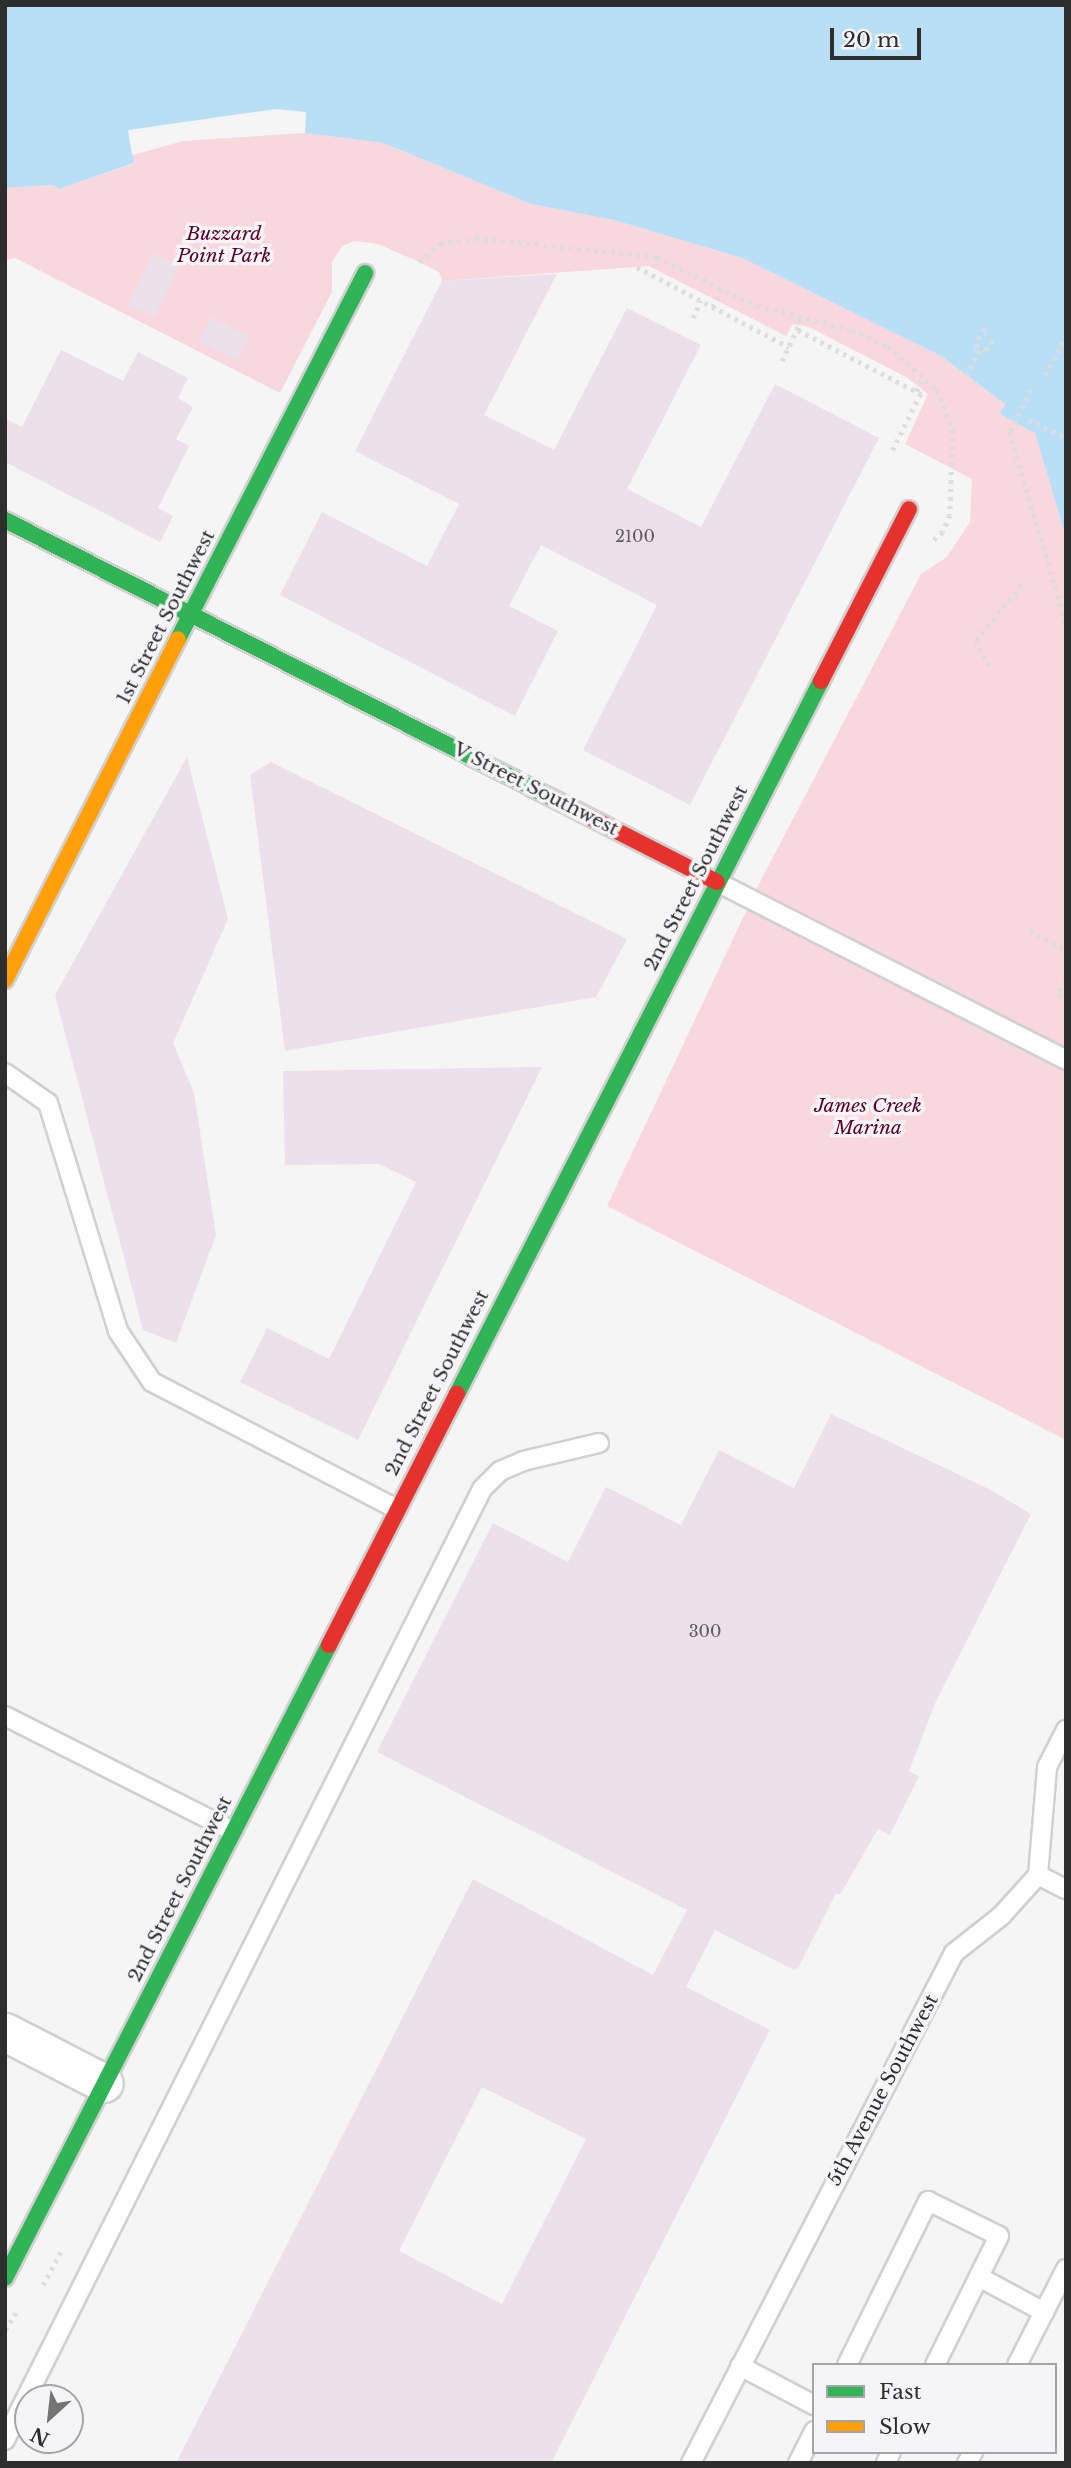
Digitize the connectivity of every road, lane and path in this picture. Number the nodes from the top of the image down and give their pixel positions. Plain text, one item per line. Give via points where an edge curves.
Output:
1 (419, 262) dead end
2 (637, 267) dead end
3 (365, 273) dead end
4 (722, 289) junction
5 (701, 301) junction
6 (712, 307) junction
7 (693, 317) dead end
8 (802, 318) junction
9 (984, 329) dead end
10 (798, 330) junction
11 (995, 335) dead end
12 (1066, 335) edge
13 (789, 347) junction
14 (981, 347) junction
15 (782, 361) dead end
16 (1045, 375) dead end
17 (925, 376) junction
18 (966, 376) dead end
19 (1031, 390) dead end
20 (916, 391) junction
21 (1029, 419) dead end
22 (1066, 438) edge
23 (893, 450) dead end
24 (952, 482) dead end
25 (909, 509) dead end
26 (5, 520) edge
27 (1025, 581) dead end
28 (191, 613) junction
29 (1066, 625) edge
30 (989, 666) dead end
31 (717, 883) junction
32 (1030, 931) dead end
33 (1066, 951) edge
34 (5, 980) edge
35 (1066, 981) edge
36 (1066, 998) edge
37 (1066, 1059) edge
38 (5, 1073) edge
39 (599, 1443) dead end
40 (397, 1509) junction
41 (5, 1716) edge
42 (1066, 1730) edge
43 (233, 1831) junction
44 (1038, 1875) junction
45 (1066, 1889) edge
46 (5, 2032) edge
47 (104, 2083) junction
48 (1066, 2270) edge
49 (979, 2277) junction
50 (5, 2278) edge
51 (1044, 2312) junction
52 (847, 2363) edge
53 (936, 2363) edge
54 (1018, 2363) edge
55 (740, 2366) junction
56 (812, 2403) edge
57 (812, 2435) edge
58 (5, 2440) edge
59 (691, 2463) edge
60 (798, 2463) edge

1 - 4 path via 440,244 488,239 657,257
2 - 5 path
3 - 28 street, 1st Street Southwest
4 - 6 path
4 - 8 path via 770,311
5 - 6 path
5 - 7 path
6 - 13 path
8 - 10 path
8 - 17 path via 877,340
9 - 14 path via 976,345
10 - 13 path
10 - 20 path
11 - 14 path via 986,350
12 - 16 path
13 - 15 path
14 - 18 path
17 - 20 path
17 - 24 path via 950,417 955,440
19 - 29 path via 1010,432
20 - 23 path via 921,394
21 - 22 path
25 - 31 street, 2nd Street Southwest
26 - 28 street, V Street Southwest
27 - 30 path via 976,640
28 - 31 street, V Street Southwest
28 - 34 street, 1st Street Southwest
31 - 37 lane, V Street Southwest
31 - 40 street, 2nd Street Southwest
32 - 33 path
35 - 36 path via 1058,994
38 - 40 lane via 48,1103 118,1331 152,1382
39 - 58 lane via 523,1461 500,1471 482,1489
40 - 43 street, 2nd Street Southwest
41 - 43 lane
42 - 44 lane via 1047,1767
43 - 47 street, 2nd Street Southwest
44 - 45 lane
44 - 55 lane, 5th Avenue Southwest via 1001,1916 954,1953
46 - 47 street
47 - 50 street, 2nd Street Southwest
48 - 51 lane
49 - 51 lane
49 - 52 lane via 999,2236 928,2201
49 - 53 lane
51 - 54 lane
55 - 56 lane
55 - 59 lane, 5th Avenue Southwest
57 - 60 lane

